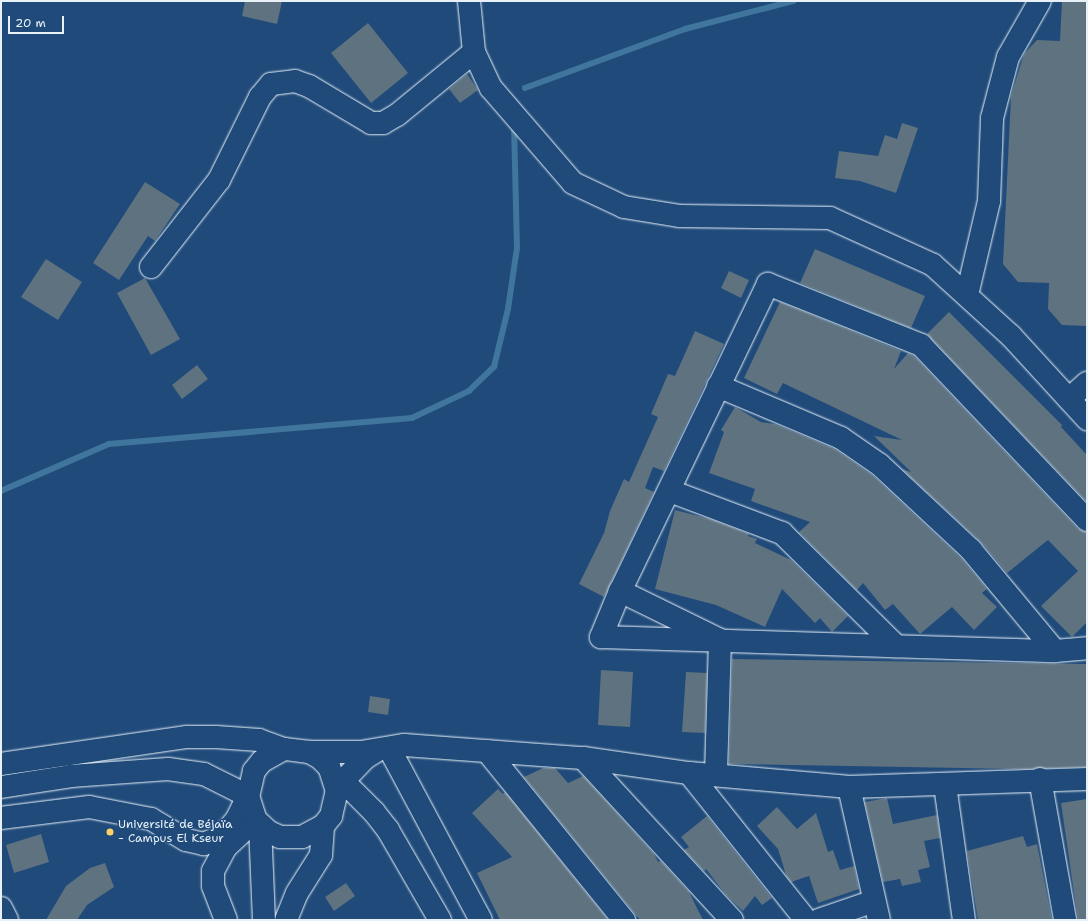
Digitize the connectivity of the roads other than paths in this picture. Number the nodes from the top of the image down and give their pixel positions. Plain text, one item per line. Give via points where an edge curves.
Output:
1 (469, 1) edge
2 (1040, 1) edge
3 (474, 52) junction
4 (151, 267) dead end
5 (967, 295) junction
6 (1087, 383) edge
7 (718, 386) junction
8 (1069, 399) junction
9 (1087, 419) edge
10 (670, 492) junction
11 (1087, 520) edge
12 (620, 591) junction
13 (720, 640) junction
14 (896, 646) junction
15 (1087, 648) edge
16 (1055, 651) junction
17 (383, 749) junction
18 (284, 750) junction
19 (487, 751) junction
20 (309, 752) junction
21 (583, 758) junction
22 (1, 764) edge
23 (690, 773) junction
24 (716, 775) junction
25 (1040, 779) junction
26 (1087, 779) edge
27 (945, 785) junction
28 (340, 786) junction
29 (1, 787) edge
30 (849, 787) junction
31 (248, 796) junction
32 (1, 818) edge
33 (258, 822) junction
34 (323, 826) junction
35 (1, 908) edge
36 (876, 911) edge
37 (7, 920) edge
38 (226, 920) edge
39 (264, 920) edge
40 (286, 920) edge
41 (440, 920) edge
42 (481, 920) edge
43 (624, 920) edge
44 (732, 920) edge
45 (806, 920) edge
46 (819, 920) edge
47 (964, 920) edge
48 (1065, 920) edge

1 - 3 street
2 - 5 street via 1008,57 992,118 990,201
3 - 4 street via 383,123 371,123 309,86 295,81 271,84 260,97 219,180
3 - 5 street via 491,88 573,184 624,208 680,216 830,218 933,265
5 - 8 street via 1011,336
6 - 8 street
7 - 10 street
7 - 11 street via 768,284 920,345
7 - 16 street via 841,438 880,465 971,550
8 - 9 street
10 - 12 street
10 - 14 street via 782,533
12 - 13 street
12 - 13 street via 601,637
13 - 14 street
13 - 24 street
14 - 16 street
15 - 16 street
17 - 19 street via 404,745
17 - 20 street via 344,753
17 - 28 street via 359,763
17 - 42 street
18 - 20 street
18 - 22 street via 259,740 187,738
18 - 31 street via 267,757 254,771
19 - 21 street
19 - 43 street
20 - 28 street via 329,768
21 - 23 street
21 - 44 street
23 - 24 street
23 - 45 street
24 - 30 street
25 - 26 street
25 - 27 street
25 - 48 street
27 - 30 street
27 - 47 street
28 - 34 street via 331,816
28 - 41 street via 374,812 388,830
29 - 31 street via 71,776 168,769 204,774
30 - 36 street
31 - 32 street via 237,819 222,836 204,844 186,840 151,819 89,807
31 - 33 street
33 - 34 street via 280,837 291,838 313,833
33 - 38 street via 225,848 213,871 213,886
33 - 39 street
34 - 40 street via 321,855 297,892
35 - 37 street
36 - 46 street

